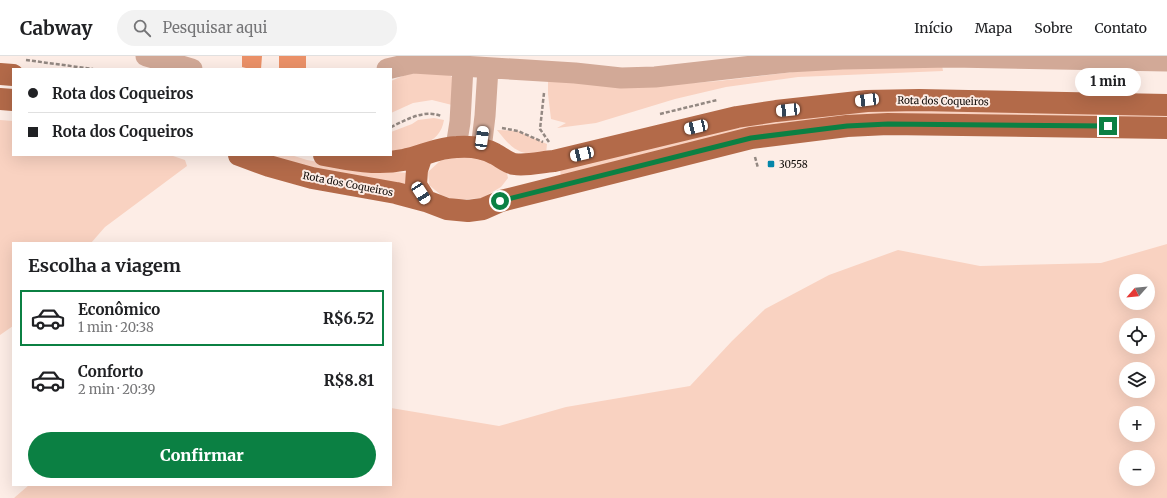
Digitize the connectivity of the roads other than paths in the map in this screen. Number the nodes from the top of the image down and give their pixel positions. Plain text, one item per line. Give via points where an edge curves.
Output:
1 (146, 56) edge
2 (1167, 61) edge
3 (388, 64) edge
4 (574, 64) edge
5 (463, 67) junction
6 (188, 68) edge
7 (488, 68) junction
8 (12, 70) edge
9 (0, 74) edge
10 (0, 99) edge
11 (12, 100) edge
12 (1167, 105) edge
13 (1167, 128) edge
14 (456, 146) junction
15 (481, 149) junction
16 (242, 156) edge
17 (330, 156) edge
18 (422, 156) junction
19 (513, 164) junction
20 (426, 201) junction
21 (500, 201) junction

1 - 6 street
2 - 4 street via 951,57 842,59 621,78
3 - 5 street
4 - 7 street
5 - 7 street
5 - 14 street
7 - 15 street
8 - 9 main road
10 - 11 main road
12 - 19 main road, Rota dos Coqueiros via 867,100 737,117 554,161
13 - 21 main road, Rota dos Coqueiros via 896,124 847,126 751,138
14 - 15 main road, Rota dos Coqueiros
14 - 18 main road, Rota dos Coqueiros
15 - 19 main road, Rota dos Coqueiros
16 - 20 main road, Rota dos Coqueiros via 312,178
17 - 18 main road, Rota dos Coqueiros via 384,163
18 - 20 main road via 416,184
19 - 21 main road via 516,175 513,187
20 - 21 main road, Rota dos Coqueiros via 447,209 468,211 483,209

